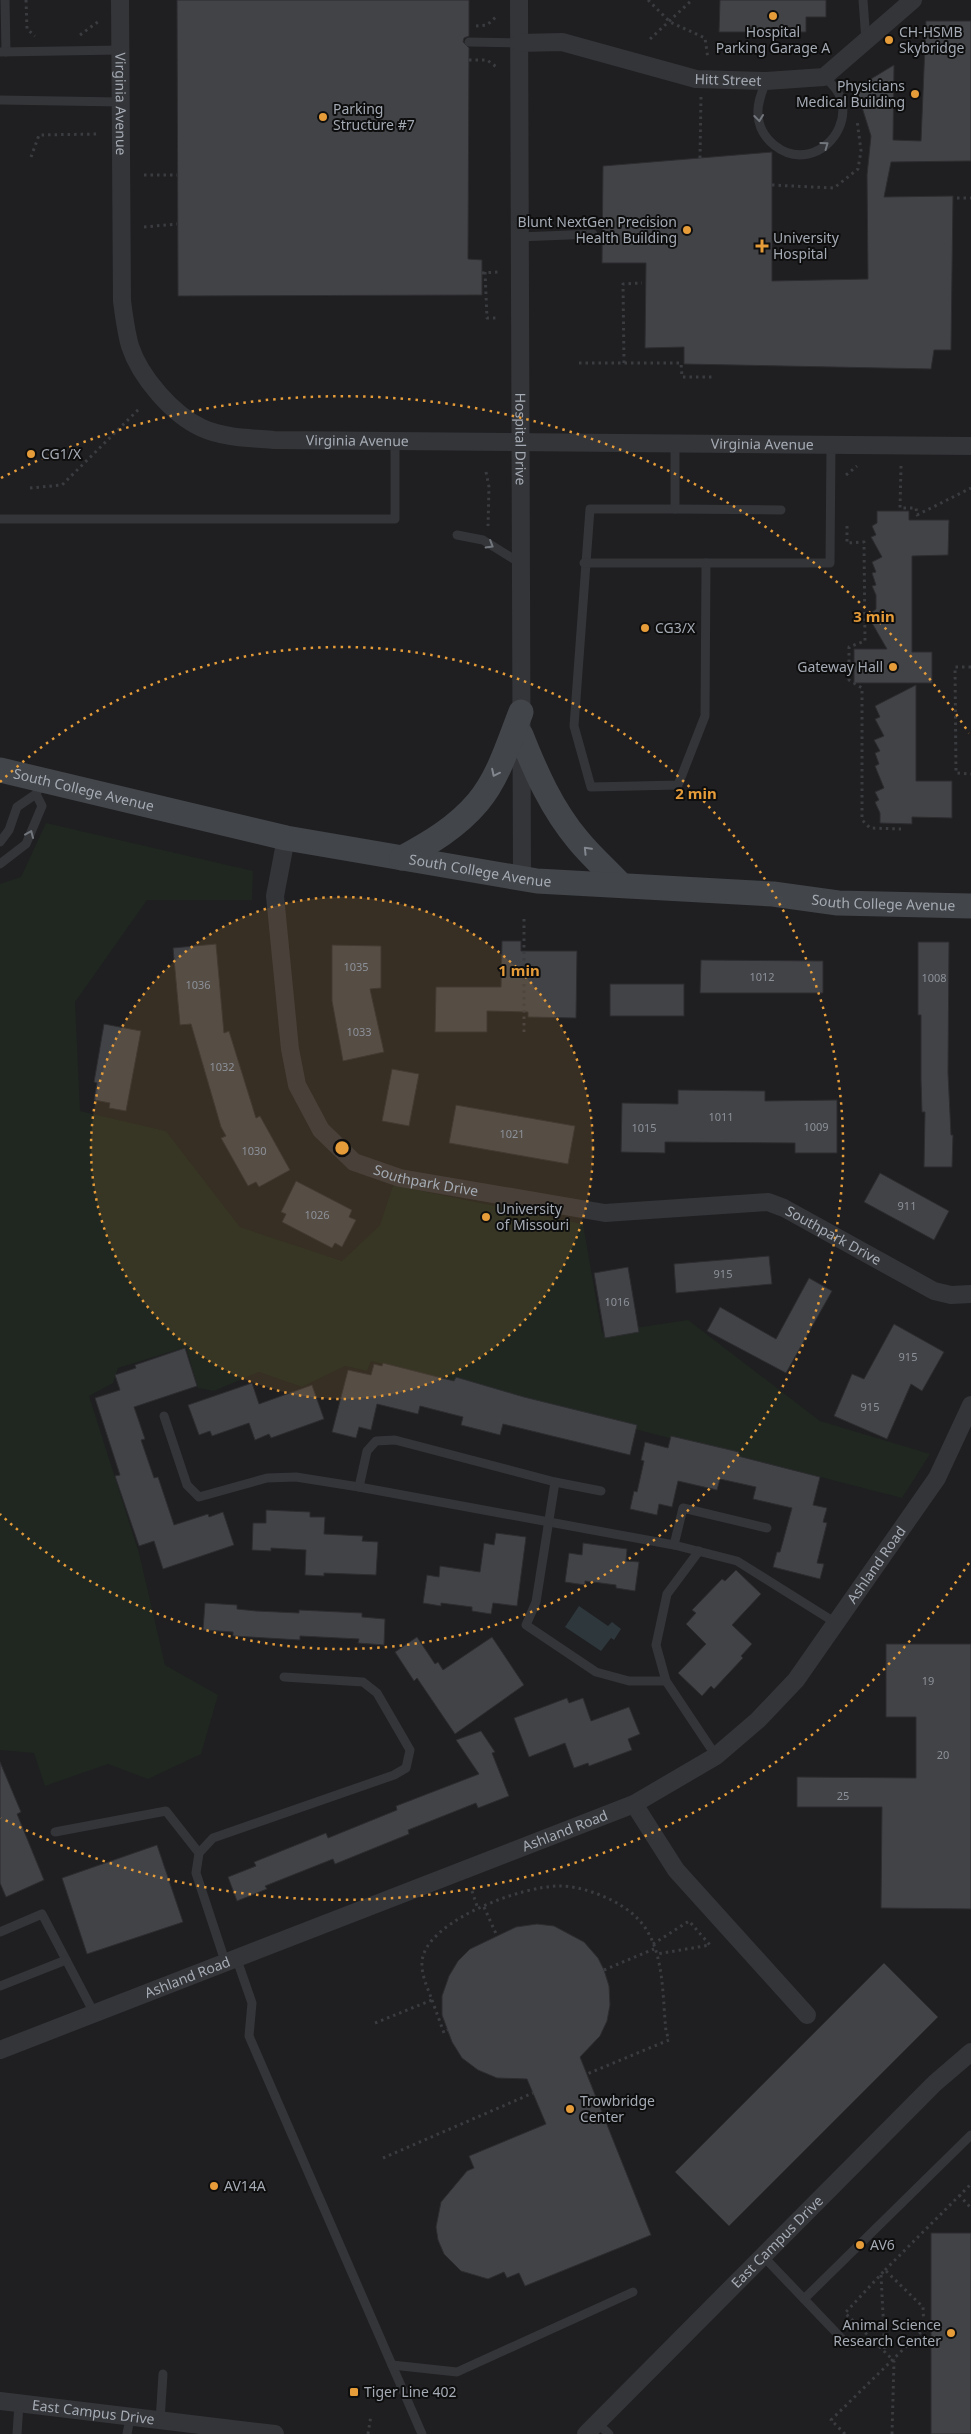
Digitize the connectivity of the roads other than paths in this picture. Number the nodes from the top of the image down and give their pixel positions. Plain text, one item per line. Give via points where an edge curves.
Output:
1 (6, 0) edge
2 (120, 0) edge
3 (519, 0) edge
4 (863, 0) edge
5 (913, 0) edge
6 (469, 42) dead end
7 (866, 42) junction
8 (519, 43) junction
9 (120, 50) junction
10 (3, 52) edge
11 (824, 77) junction
12 (766, 81) junction
13 (0, 100) edge
14 (121, 102) junction
15 (592, 234) dead end
16 (519, 237) junction
17 (396, 441) junction
18 (519, 442) junction
19 (675, 445) junction
20 (831, 445) junction
21 (971, 446) edge
22 (675, 509) junction
23 (781, 510) dead end
24 (0, 519) edge
25 (456, 535) dead end
26 (584, 563) junction
27 (520, 564) junction
28 (706, 564) junction
29 (521, 724) junction
30 (0, 770) edge
31 (39, 787) junction
32 (286, 838) junction
33 (0, 842) edge
34 (402, 858) junction
35 (0, 864) edge
36 (522, 878) junction
37 (621, 885) junction
38 (971, 906) edge
39 (971, 1294) edge
40 (971, 1405) edge
41 (164, 1416) dead end
42 (555, 1482) junction
43 (359, 1487) junction
44 (601, 1491) dead end
45 (548, 1521) junction
46 (767, 1528) dead end
47 (674, 1545) junction
48 (699, 1551) junction
49 (836, 1624) junction
50 (284, 1677) dead end
51 (666, 1681) junction
52 (716, 1756) junction
53 (634, 1804) junction
54 (55, 1832) dead end
55 (199, 1853) junction
56 (0, 1932) edge
57 (66, 1960) junction
58 (231, 1960) junction
59 (0, 1986) edge
60 (94, 2013) junction
61 (807, 2016) dead end
62 (0, 2050) edge
63 (971, 2052) edge
64 (971, 2135) edge
65 (763, 2256) junction
66 (633, 2292) dead end
67 (804, 2299) junction
68 (846, 2344) dead end
69 (392, 2365) junction
70 (163, 2374) dead end
71 (0, 2401) edge
72 (18, 2404) junction
73 (160, 2421) junction
74 (129, 2426) edge
75 (597, 2430) edge
76 (17, 2434) edge
77 (275, 2434) edge
78 (422, 2434) edge

1 - 10 lane
2 - 9 street, Virginia Avenue
3 - 8 street, Hospital Drive
4 - 7 lane
5 - 7 street
6 - 8 lane
7 - 11 street
8 - 12 street, Hitt Street via 562,42 696,80
8 - 16 street, Hospital Drive
9 - 10 lane
9 - 14 street, Virginia Avenue
11 - 12 street, Hitt Street
12 -> 11 lane via 759,102 761,128 779,149 792,154 807,154 832,140 843,114 836,88
13 - 14 lane
14 - 17 street, Virginia Avenue via 122,301 130,347 149,383 173,408 202,428 238,437
15 - 16 lane
16 - 18 street, Hospital Drive
17 - 18 street, Virginia Avenue
17 - 24 lane via 395,519
18 - 19 street, Virginia Avenue
18 - 27 street, Hospital Drive
19 - 20 street, Virginia Avenue
19 - 22 lane
20 - 21 street, Virginia Avenue
20 - 28 lane via 830,563
22 - 23 lane
22 - 26 lane via 590,509
25 -> 27 lane via 483,540
26 - 28 lane
26 - 28 lane via 574,726 591,787 678,785 705,716
27 - 29 street, Hospital Drive
29 -> 34 main road via 479,801 450,829
29 - 36 street, Hospital Drive
37 -> 29 main road via 578,841 541,784
30 - 31 main road, South College Avenue
31 - 32 main road, South College Avenue
31 - 33 lane via 17,808 10,830
35 -> 31 lane via 26,844 42,806
32 - 34 main road, South College Avenue
32 - 39 street, Southpark Drive via 275,896 290,1049 297,1085 320,1130 354,1162 400,1178 606,1213 768,1202 934,1290 951,1295
34 - 36 main road, South College Avenue
36 - 37 main road, South College Avenue
37 - 38 main road, South College Avenue via 773,894 838,903
40 - 49 street, Ashland Road via 937,1478
41 - 43 lane via 186,1485 199,1497 267,1478 296,1477
42 - 43 lane via 395,1440 376,1441 367,1451
42 - 44 lane
42 - 45 lane
43 - 45 lane
45 - 47 lane
45 - 51 lane via 536,1602 526,1625 596,1672 629,1681
46 - 47 lane via 683,1508
47 - 48 lane
48 - 49 lane via 737,1561
48 - 51 lane via 667,1594 656,1645
49 - 52 street, Ashland Road via 796,1680 758,1720
50 - 55 lane via 363,1682 377,1693 410,1750 406,1768 213,1838
51 - 52 lane
52 - 53 street, Ashland Road
53 - 58 street, Ashland Road
53 - 61 street via 676,1870
54 - 55 lane via 166,1811
55 - 58 lane via 196,1873
56 - 57 lane via 42,1914
57 - 59 lane
57 - 60 lane
58 - 60 street, Ashland Road
58 - 69 lane via 252,2003 249,2036
60 - 62 street, Ashland Road
63 - 65 street, East Campus Drive via 935,2083
64 - 67 lane
65 - 67 lane
65 - 75 street, East Campus Drive
66 - 69 lane via 457,2372
67 - 68 lane
69 - 78 lane
70 - 73 lane
71 - 72 street, East Campus Drive
72 - 74 street, East Campus Drive
72 - 76 lane
73 - 74 street, East Campus Drive
73 - 77 street, East Campus Drive

